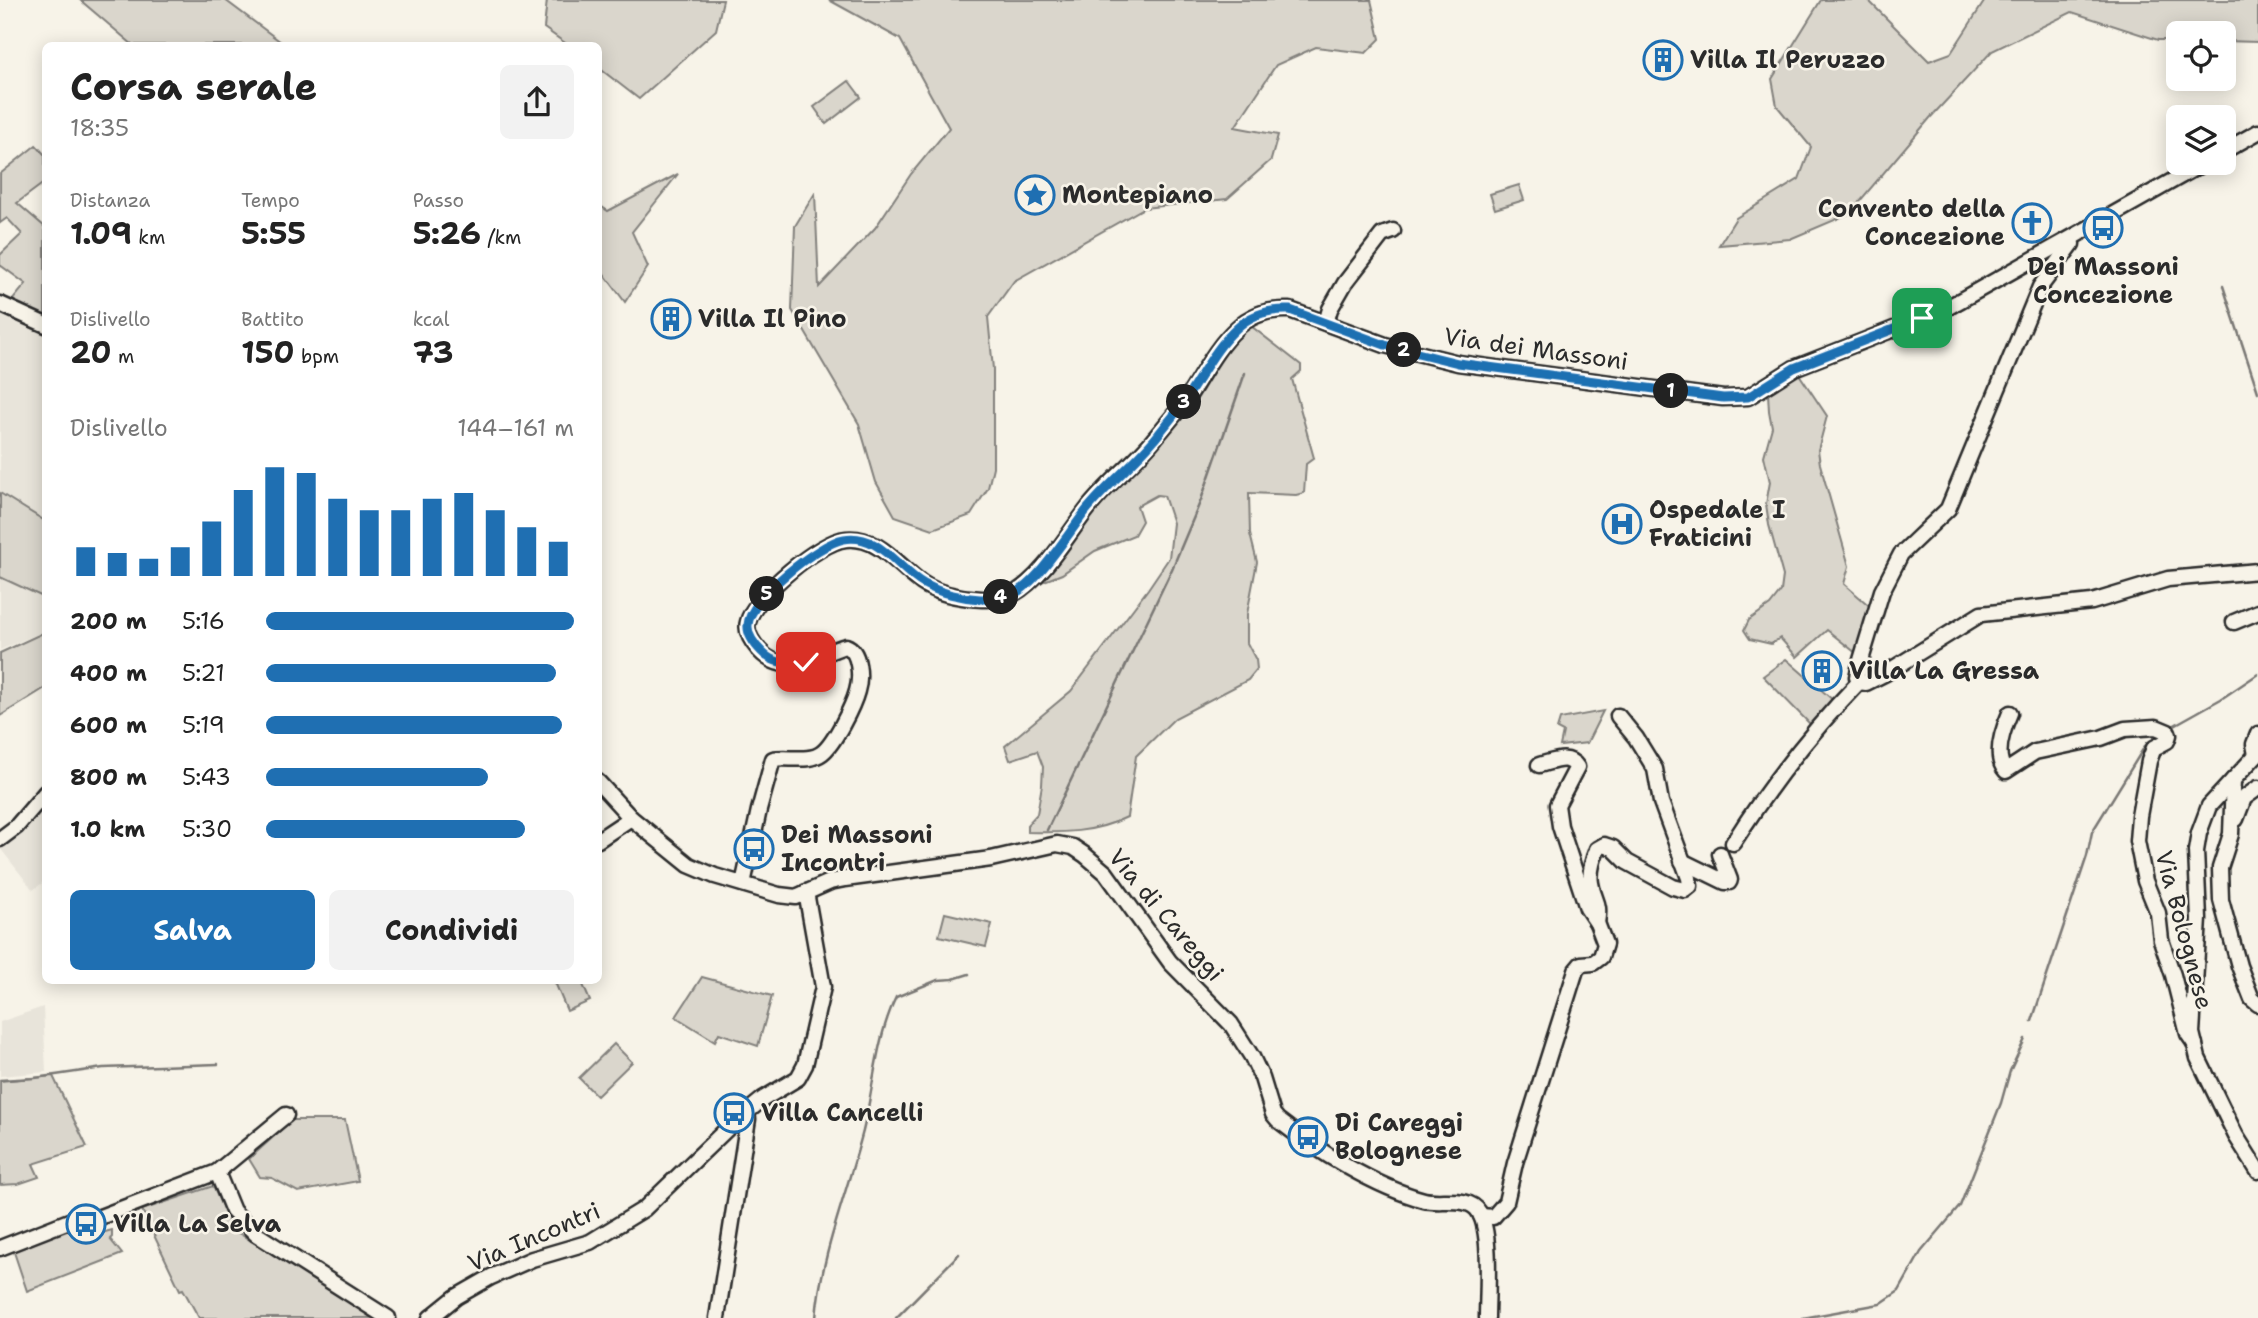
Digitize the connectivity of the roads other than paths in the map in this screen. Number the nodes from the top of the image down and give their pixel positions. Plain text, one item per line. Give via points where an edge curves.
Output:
1 (2258, 132) edge
2 (2236, 144) edge
3 (2183, 175) edge
4 (1393, 231) dead end
5 (2071, 239) junction
6 (0, 304) edge
7 (42, 323) edge
8 (1326, 323) junction
9 (2258, 571) edge
10 (2258, 612) edge
11 (2234, 622) dead end
12 (1859, 682) junction
13 (2010, 713) dead end
14 (1618, 716) dead end
15 (2258, 734) edge
16 (2257, 754) edge
17 (1539, 765) dead end
18 (2233, 780) junction
19 (602, 786) edge
20 (2256, 787) edge
21 (42, 797) edge
22 (631, 818) junction
23 (2231, 834) junction
24 (602, 837) edge
25 (0, 839) edge
26 (1733, 843) dead end
27 (1720, 854) dead end
28 (1682, 861) junction
29 (743, 884) junction
30 (806, 892) junction
31 (1597, 923) junction
32 (2258, 1004) edge
33 (2195, 1044) junction
34 (286, 1115) dead end
35 (744, 1116) junction
36 (2258, 1171) edge
37 (217, 1172) junction
38 (1481, 1216) junction
39 (0, 1248) edge
40 (388, 1318) edge
41 (430, 1318) edge
42 (717, 1318) edge
43 (1487, 1318) edge

1 - 2 street
3 - 5 street, Via dei Massoni
4 - 8 street via 1382,235 1345,283
5 - 8 street, Via dei Massoni via 1945,309 1794,368 1748,397 1723,398 1458,363 1385,345
5 - 12 street via 2072,244 2040,287 1948,509 1901,554 1882,591
6 - 7 street
8 - 29 street, Via dei Massoni via 1273,309 1236,329 1146,449 1092,503 1029,582 1012,595 982,599 946,593 923,584 874,544 851,538 818,551 758,602 747,622 748,633 769,660 792,664 849,647 856,654 859,686 824,752 816,757 773,759
9 - 12 street via 2168,579 2092,602 1981,614 1886,673
10 - 11 street
12 - 26 street via 1797,751
13 - 33 street, Via Bolognese via 2001,739 2001,765 2006,771 2035,752 2125,729 2156,727 2168,732 2167,741 2154,748 2149,761 2137,841 2182,1014
14 - 28 street via 1655,769 1661,802
15 - 16 street, Via Bolognese
16 - 18 street, Via Bolognese
17 - 31 street via 1565,758 1577,767 1557,805 1587,908
18 - 23 street
18 - 33 street, Via Bolognese via 2209,806 2196,851
19 - 22 street, Via di Careggi
20 - 23 street via 2244,798
21 - 25 street
22 - 24 street
22 - 29 street, Via di Careggi via 689,865
23 - 32 street via 2220,868 2221,900 2239,966
27 - 28 street via 1729,882
28 - 31 street via 1690,886 1685,890 1627,862 1613,848 1604,845 1597,849 1590,882 1600,908
29 - 30 street, Via di Careggi via 779,895 796,897
30 - 35 street, Via Incontri via 823,987 805,1065 797,1078
30 - 38 street, Via di Careggi via 845,879 991,859 1057,844 1073,847 1106,873 1157,946 1236,1031 1278,1120 1364,1176 1423,1199 1465,1202
31 - 38 street via 1605,944 1601,957 1576,970 1506,1202 1493,1217
33 - 36 street, Via Bolognese via 2236,1136
34 - 37 street
35 - 41 street, Via Incontri via 644,1209 590,1242 491,1277
35 - 42 street via 748,1119
37 - 39 street via 92,1220 74,1219
37 - 40 street via 233,1211 256,1234
38 - 43 street via 1486,1239

